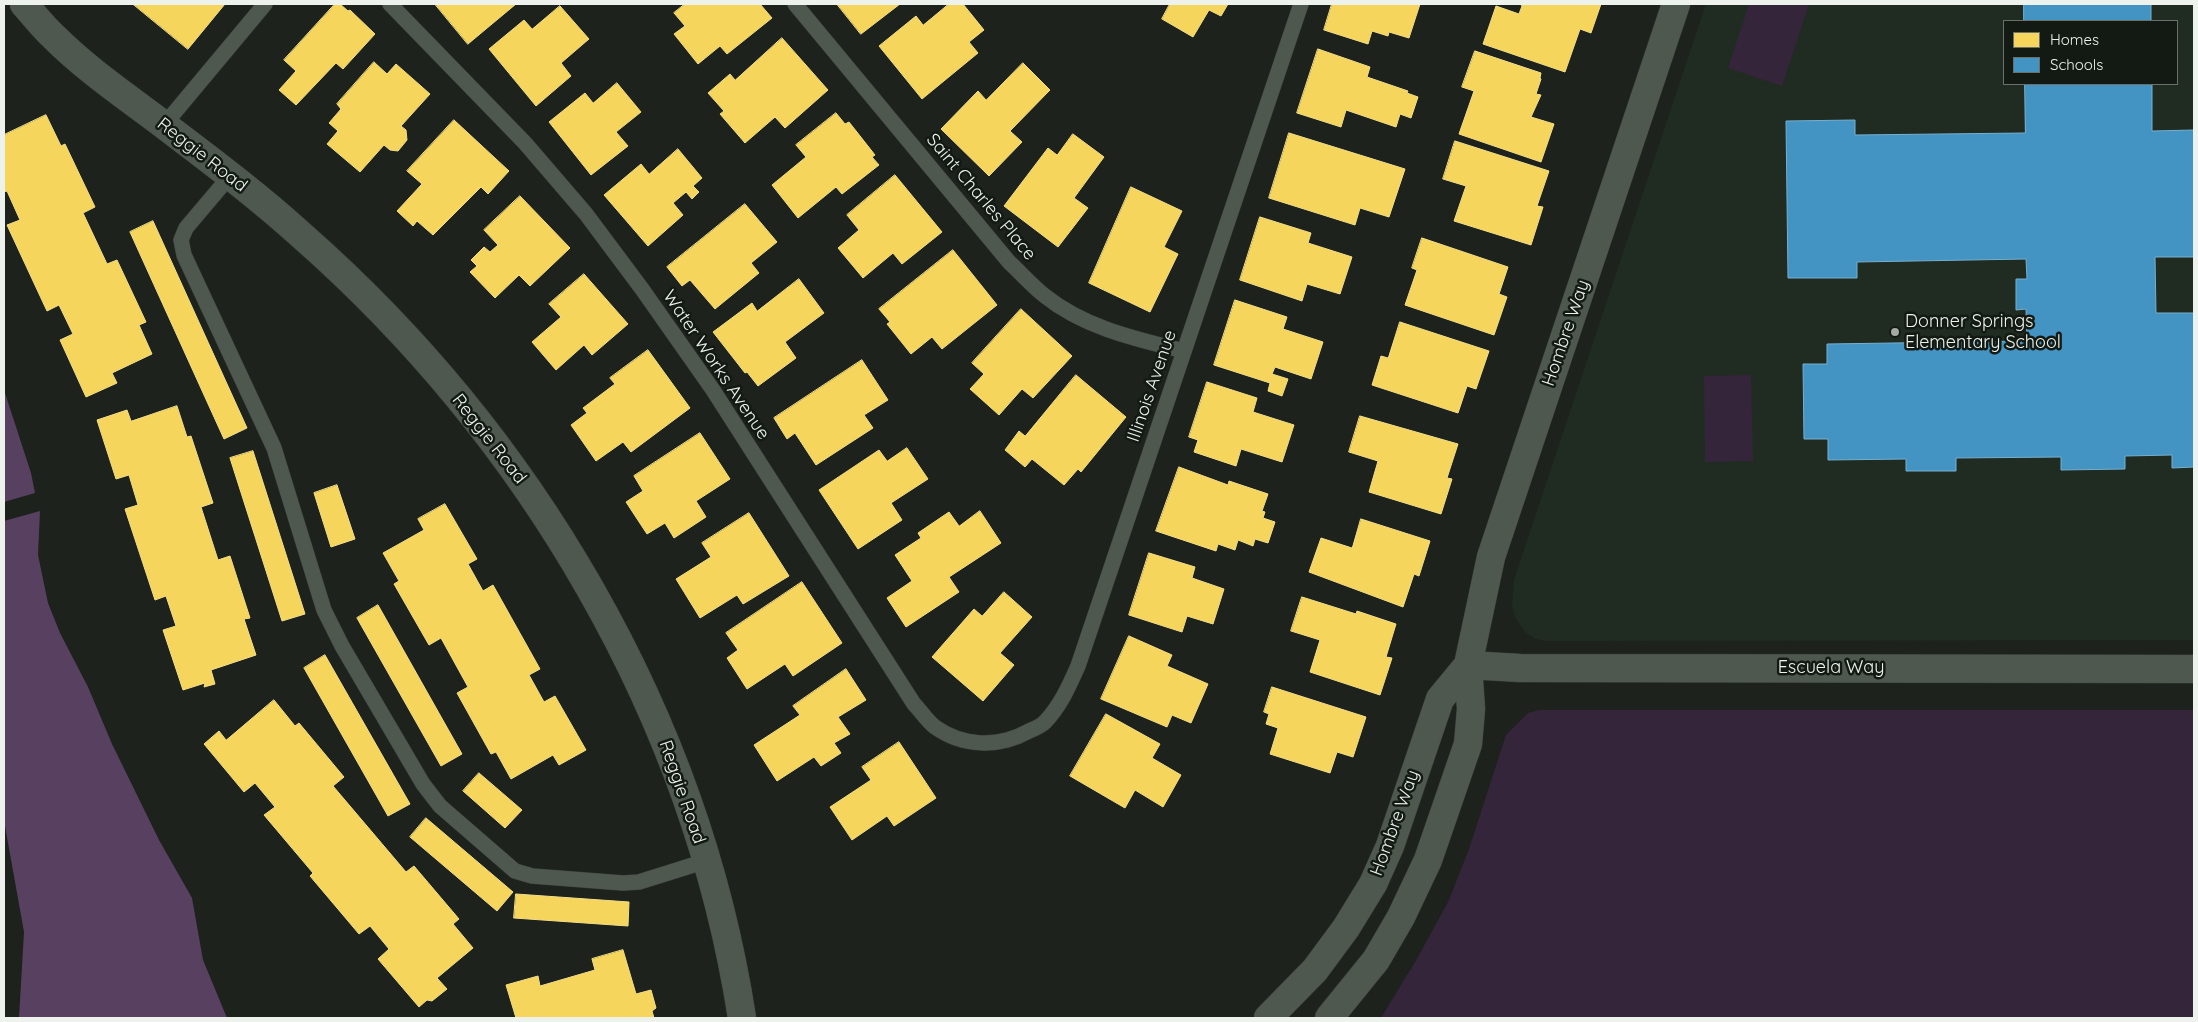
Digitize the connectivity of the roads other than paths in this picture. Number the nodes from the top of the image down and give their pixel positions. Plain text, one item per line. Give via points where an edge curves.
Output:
1 (24, 4) edge
2 (265, 4) edge
3 (390, 4) edge
4 (795, 4) edge
5 (1301, 4) edge
6 (1676, 4) edge
7 (164, 125) junction
8 (230, 176) junction
9 (1184, 351) junction
10 (1468, 665) junction
11 (2194, 669) edge
12 (994, 744) joint
13 (706, 861) junction
14 (742, 1018) edge
15 (1268, 1018) edge
16 (1329, 1018) edge

1 - 7 street, Reggie Road via 54,37
2 - 7 lane
3 - 12 lane, Water Works Avenue via 525,143 586,214 642,288 713,390 914,704 935,726 955,737
4 - 9 lane, Saint Charles Place via 1009,262 1045,296 1079,318 1130,337
5 - 9 lane, Illinois Avenue
6 - 10 street, Hombre Way via 1491,557
7 - 8 street, Reggie Road
8 - 13 street, Reggie Road via 359,288 491,437 539,504 586,578 627,655 664,741
8 - 13 lane via 186,228 181,240 184,255 274,448 324,610 423,784 440,806 515,871 532,876 639,882
9 - 12 lane, Illinois Avenue via 1078,666 1062,701 1044,723 1018,737
10 - 11 street, Escuela Way via 1520,668
10 - 15 street, Hombre Way via 1440,699 1390,846 1373,884 1315,970
10 - 16 street, Hombre Way via 1471,709 1468,744 1428,860 1376,960
13 - 14 street, Reggie Road via 719,904

